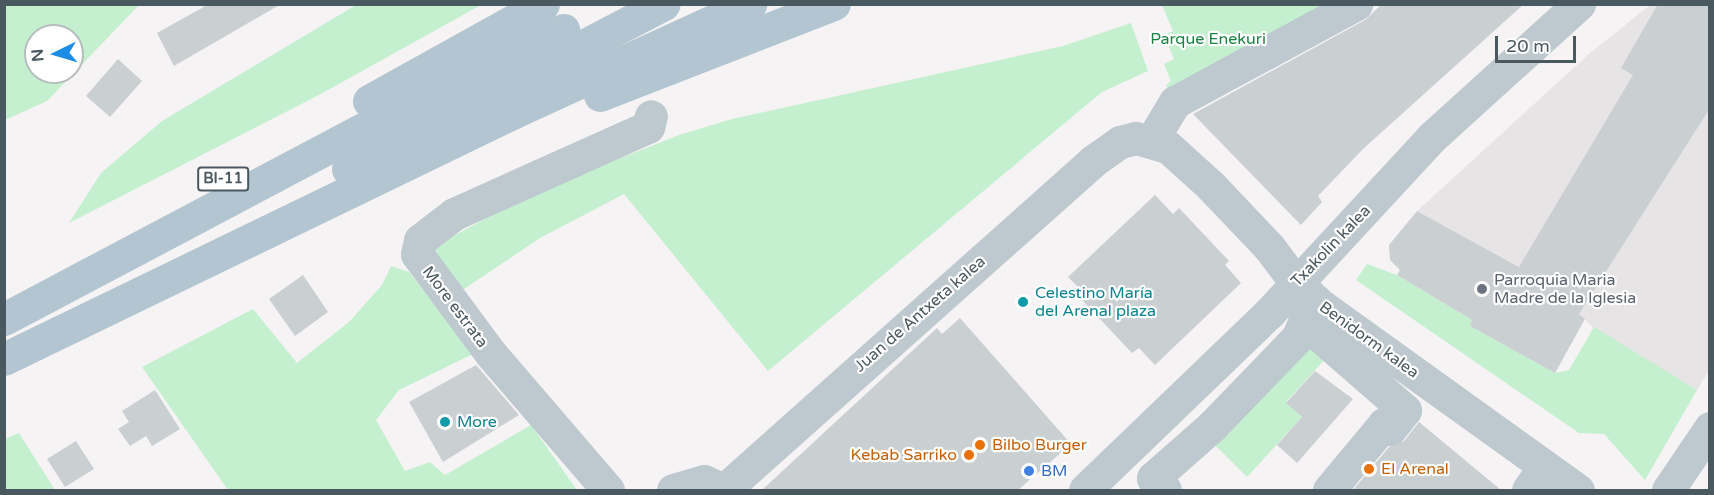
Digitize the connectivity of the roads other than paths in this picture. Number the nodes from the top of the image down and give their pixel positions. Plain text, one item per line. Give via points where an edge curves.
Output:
1 (543, 4) edge
2 (616, 4) edge
3 (664, 4) edge
4 (750, 4) edge
5 (834, 4) edge
6 (1356, 4) edge
7 (1579, 4) edge
8 (651, 116) dead end
9 (1158, 130) dead end
10 (1120, 142) joint
11 (330, 201) junction
12 (1296, 283) junction
13 (4, 300) edge
14 (4, 319) edge
15 (4, 358) edge
16 (1710, 428) edge
17 (1536, 478) edge
18 (608, 490) edge
19 (673, 490) edge
20 (723, 490) edge
21 (1085, 490) edge
22 (1165, 490) edge
23 (1329, 490) edge
24 (1578, 490) edge
25 (1668, 490) edge

1 - 13 main road, BI-11
2 - 14 main road via 389,115
3 - 15 main road via 486,94
4 - 11 main road
5 - 11 main road
6 - 9 street via 1175,102
7 - 12 street, Txakolin kalea via 1431,138
8 - 18 street, More estrata via 648,127 454,214 420,240 417,254 491,354
10 - 12 street, Benidorm kalea via 1136,138 1168,147 1269,247
10 - 20 street, Juan de Antxeta kalea
11 - 15 main road
12 - 17 street, Benidorm kalea
12 - 21 street, Txakolin kalea
16 - 25 street
17 - 24 street, Benidorm kalea
19 - 20 street via 704,481
22 - 23 street via 1153,478 1212,426 1298,337 1304,322 1405,410 1390,429 1384,424

